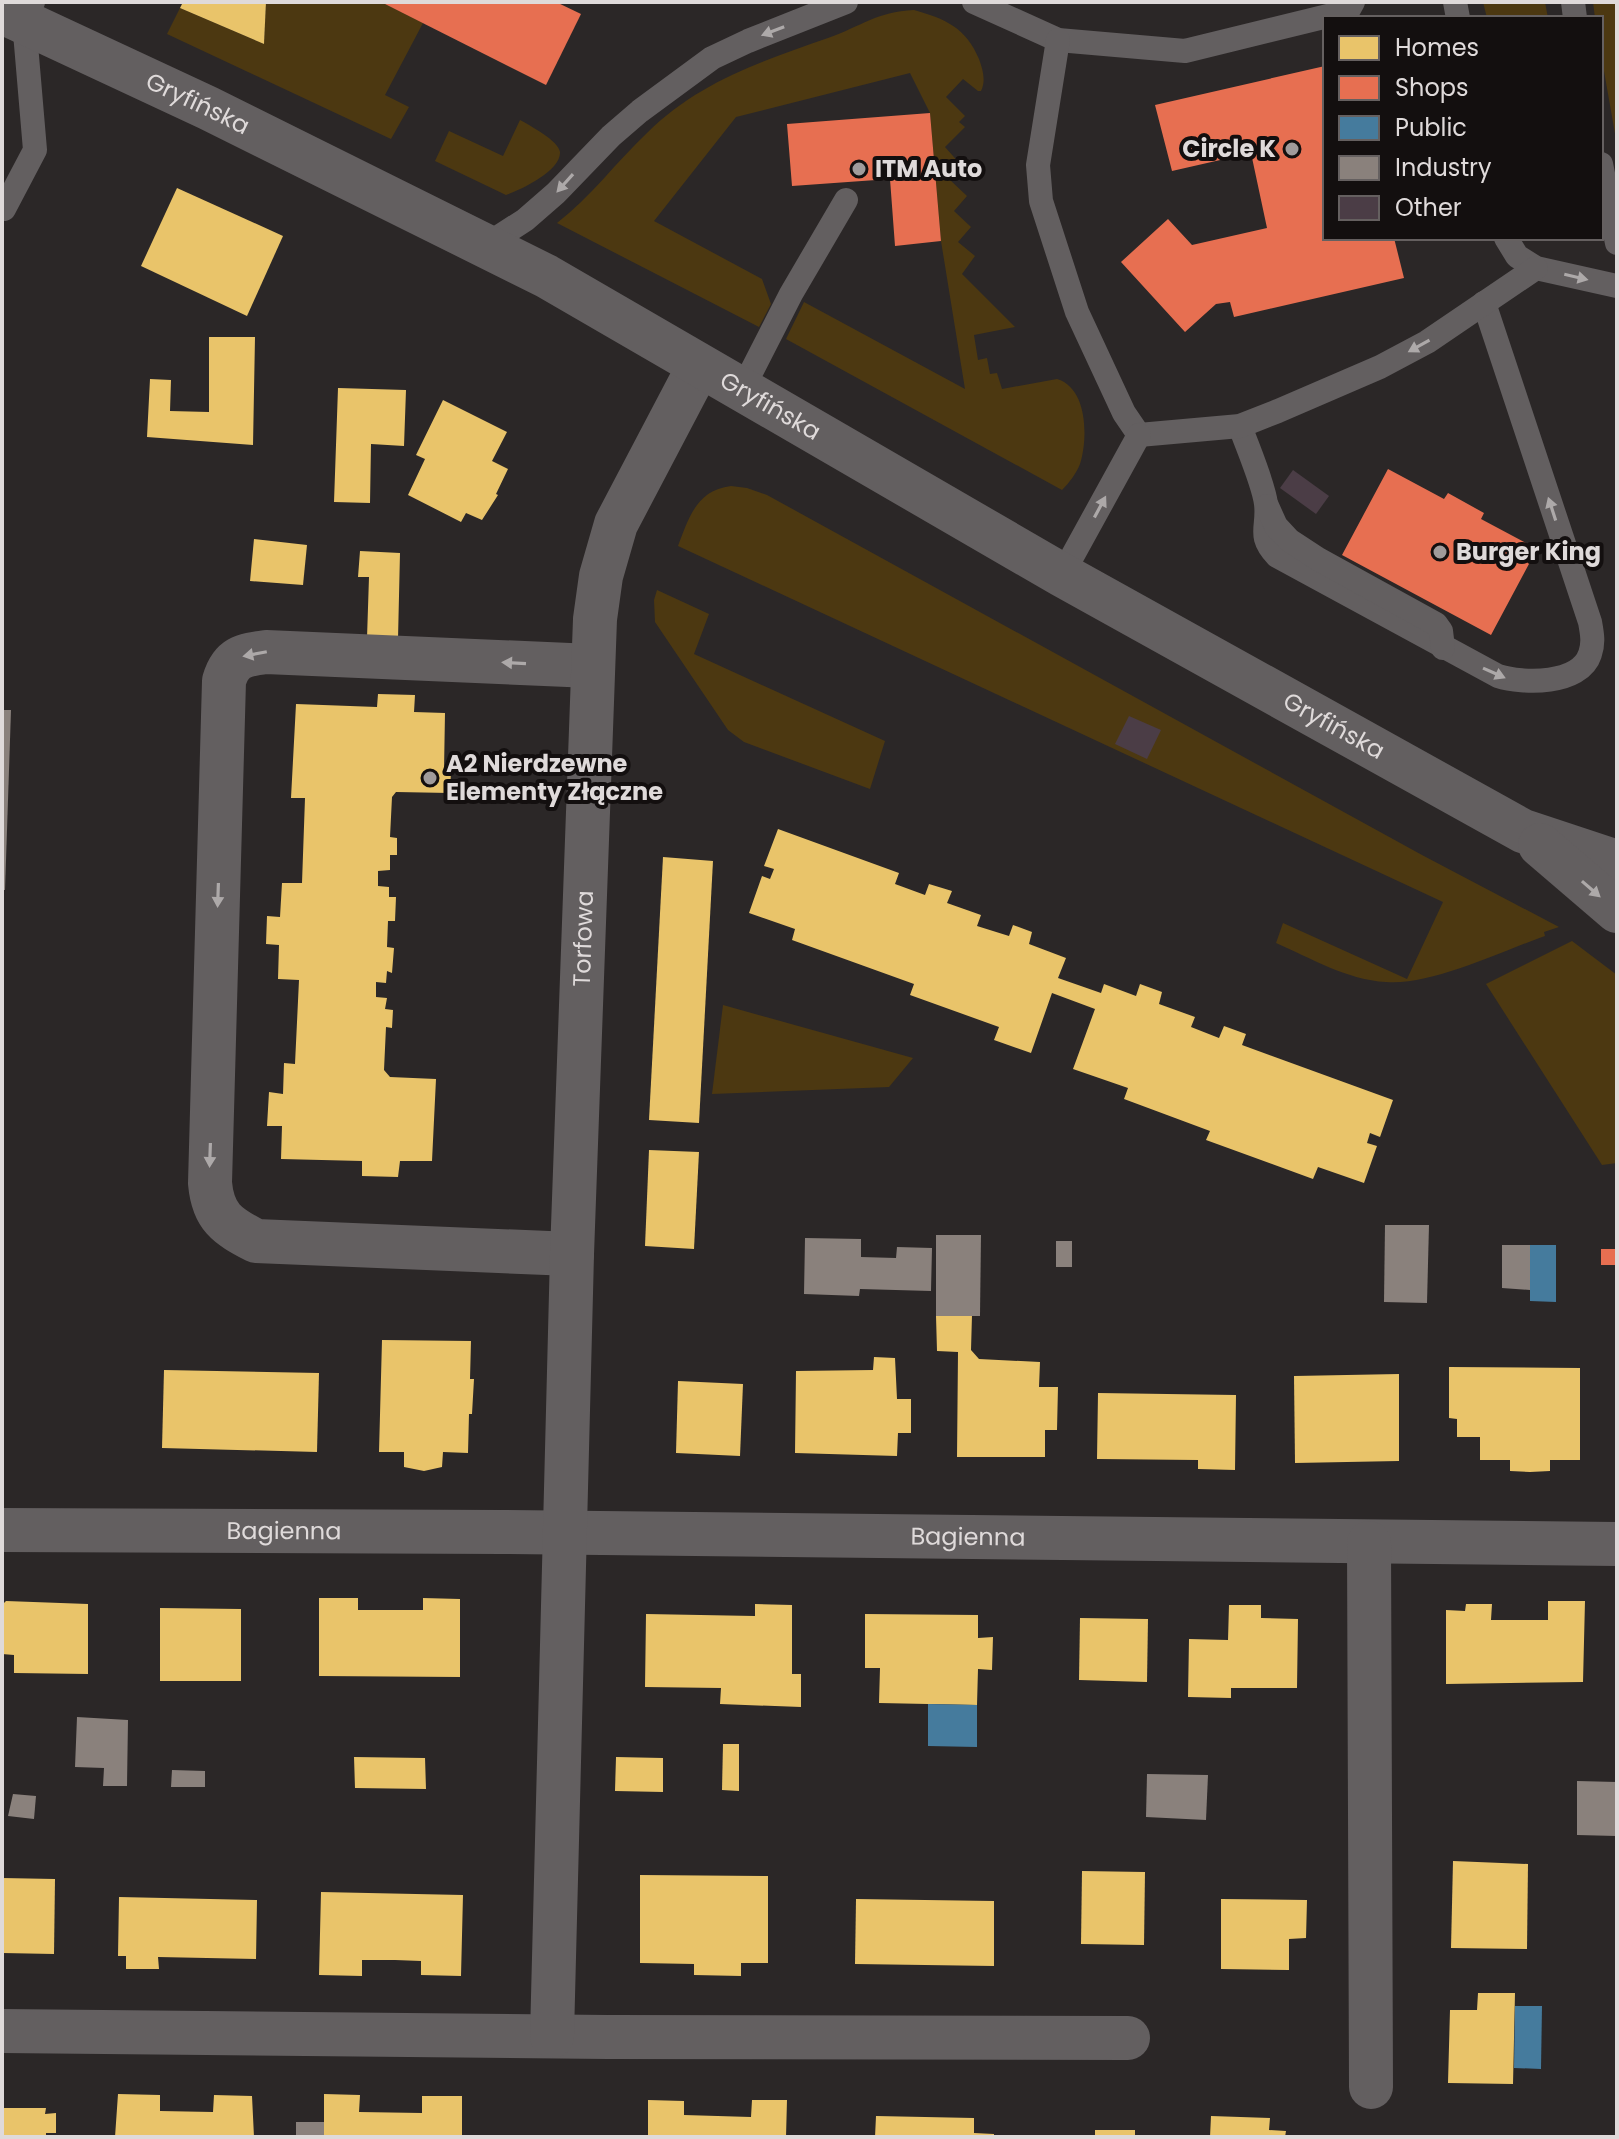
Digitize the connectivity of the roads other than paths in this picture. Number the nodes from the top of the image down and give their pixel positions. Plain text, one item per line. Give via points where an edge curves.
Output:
1 (846, 2) edge
2 (974, 2) edge
3 (1353, 2) edge
4 (20, 12) edge
5 (1328, 16) edge
6 (1323, 17) edge
7 (1058, 40) junction
8 (1603, 174) edge
9 (846, 200) dead end
10 (4, 209) edge
11 (1507, 240) edge
12 (1617, 243) edge
13 (486, 245) junction
14 (1536, 268) junction
15 (1617, 286) edge
16 (1484, 303) junction
17 (699, 366) junction
18 (742, 390) junction
19 (1240, 426) junction
20 (1139, 435) junction
21 (1062, 575) junction
22 (592, 666) junction
23 (1523, 831) junction
24 (1617, 862) edge
25 (1617, 911) edge
26 (572, 1254) junction
27 (2, 1530) edge
28 (566, 1533) junction
29 (1369, 1543) junction
30 (1617, 1544) edge
31 (2, 2031) edge
32 (552, 2036) junction
33 (1128, 2038) dead end
34 (1371, 2087) dead end

1 -> 13 lane via 712,58 611,136 525,220
2 - 7 lane
3 - 5 lane via 1348,11
4 - 10 lane via 35,150
4 - 13 street, Gryfińska
6 - 7 lane via 1185,51
7 - 20 lane via 1038,165 1041,201 1077,312
8 - 12 lane
9 - 18 lane
11 - 14 lane via 1517,256
13 - 17 street, Gryfińska
14 -> 15 lane
14 - 16 lane
16 -> 19 lane via 1380,367
19 -> 16 lane via 1267,504 1264,536 1277,556 1498,676 1536,682 1585,665 1593,641 1590,622
17 - 18 street, Gryfińska
17 - 22 street, Torfowa via 616,524 601,576
18 - 21 street, Gryfińska
19 - 20 lane
21 -> 20 lane
21 - 23 street, Gryfińska
22 - 26 street, Torfowa
22 -> 26 street via 266,652 243,655 228,667 224,681 212,1204 232,1228 256,1241
23 - 24 street, Gryfińska
23 -> 25 street, Gryfińska
26 - 28 street, Torfowa
27 - 28 street, Bagienna
28 - 29 street, Bagienna
28 - 32 street
29 - 30 street, Bagienna
29 - 34 street
31 - 32 street
32 - 33 street

